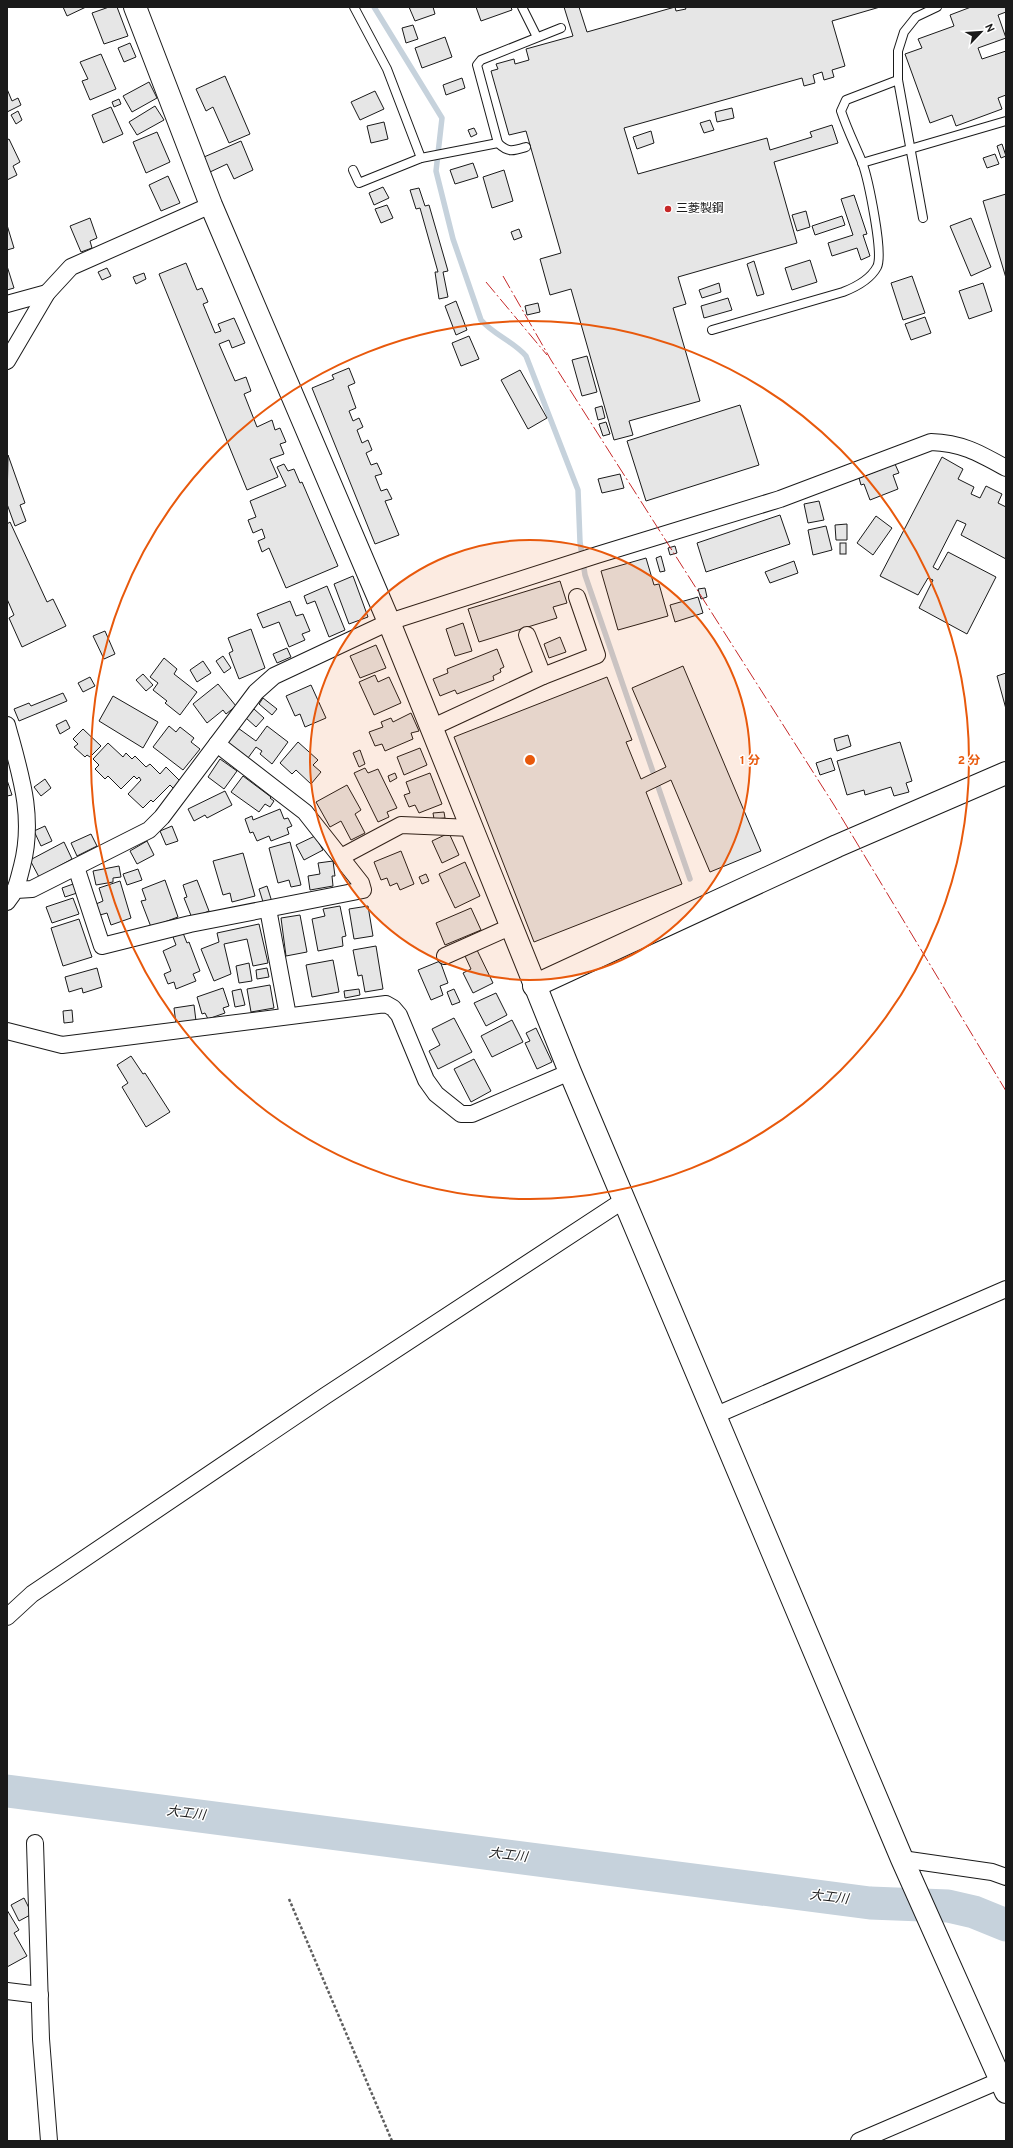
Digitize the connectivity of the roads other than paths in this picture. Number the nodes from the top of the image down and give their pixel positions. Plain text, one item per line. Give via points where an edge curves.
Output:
1 (134, 7) edge
2 (354, 7) edge
3 (522, 7) edge
4 (937, 7) edge
5 (561, 28) dead end
6 (537, 38) junction
7 (898, 80) junction
8 (1006, 121) edge
9 (498, 144) junction
10 (526, 147) dead end
11 (910, 150) junction
12 (421, 158) junction
13 (862, 163) junction
14 (353, 170) dead end
15 (211, 205) junction
16 (923, 218) dead end
17 (47, 293) junction
18 (7, 304) edge
19 (712, 330) dead end
20 (7, 361) edge
21 (1006, 468) edge
22 (576, 597) dead end
23 (389, 622) junction
24 (527, 635) dead end
25 (543, 676) junction
26 (7, 725) edge
27 (433, 727) junction
28 (218, 744) junction
29 (1006, 772) edge
30 (472, 828) junction
31 (340, 857) junction
32 (76, 867) junction
33 (12, 896) edge
34 (268, 909) junction
35 (510, 927) junction
36 (445, 956) dead end
37 (534, 986) junction
38 (288, 1016) junction
39 (7, 1031) edge
40 (570, 1072) junction
41 (624, 1200) junction
42 (1006, 1289) edge
43 (714, 1416) junction
44 (7, 1617) edge
45 (35, 1843) dead end
46 (902, 1859) junction
47 (1006, 1877) edge
48 (7, 1991) edge
49 (40, 1995) junction
50 (1003, 2086) edge
51 (49, 2141) edge
52 (859, 2141) edge

1 - 15 street
2 - 12 lane via 387,69
3 - 6 lane
4 - 7 lane via 916,17 904,32 898,51
5 - 6 lane
6 - 9 lane via 481,60 477,65
7 - 11 lane
7 - 13 lane via 846,100 841,111
8 - 11 lane
9 - 10 lane via 512,152
9 - 12 lane
11 - 13 lane
11 - 16 lane
12 - 14 lane via 360,183
13 - 19 lane via 880,252 878,266 873,274 858,286 843,292
15 - 17 street via 71,267
15 - 23 street
17 - 18 street
17 - 20 street
21 - 23 street via 979,453 950,442 931,442 780,498
22 - 25 street via 597,655
23 - 27 street
23 - 28 street via 274,676 256,692
24 - 25 street
25 - 27 street
26 - 33 street via 26,802 28,844
27 - 30 street
28 - 31 street via 305,812
28 - 32 street via 162,817 149,830
29 - 37 street via 837,846
30 - 31 street via 401,825
30 - 35 street
31 - 34 street via 364,890
32 - 33 street
32 - 34 street via 102,946 190,924
34 - 38 street
35 - 36 street
35 - 37 street
37 - 40 street
38 - 39 street via 62,1045
38 - 40 street via 386,1004 399,1015 426,1080 436,1094 462,1114 472,1114
40 - 41 street
41 - 43 street
41 - 44 street via 292,1418 32,1594
42 - 43 street
43 - 46 street
45 - 49 street
46 - 47 street via 992,1872
46 - 50 street
48 - 49 street
49 - 51 street
50 - 52 street

